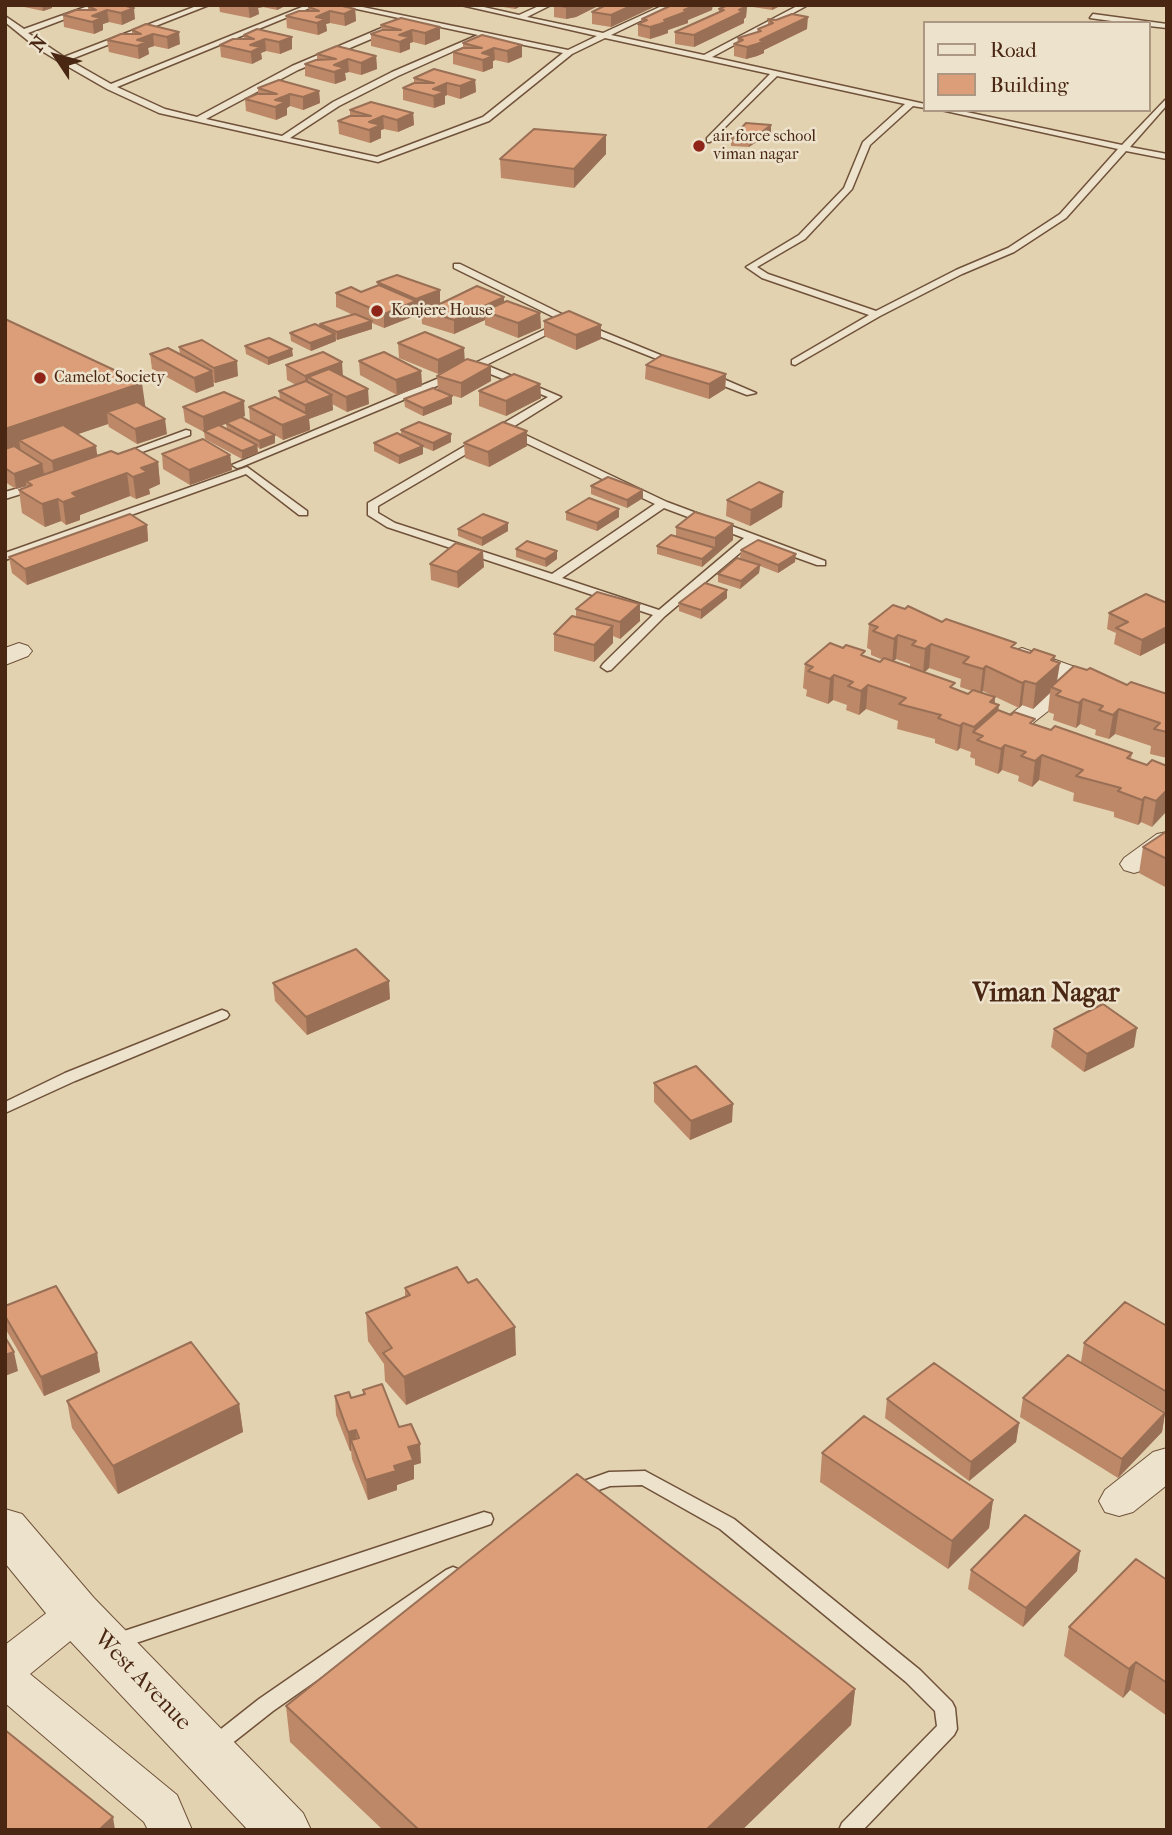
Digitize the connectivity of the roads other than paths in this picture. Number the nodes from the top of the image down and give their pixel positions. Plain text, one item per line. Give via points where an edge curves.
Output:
1 (99, 5) edge
2 (206, 5) edge
3 (314, 5) edge
4 (341, 5) edge
5 (464, 5) edge
6 (548, 5) edge
7 (670, 5) edge
8 (805, 5) edge
9 (1105, 5) edge
10 (1093, 16) junction
11 (5, 18) edge
12 (520, 18) junction
13 (409, 20) junction
14 (1088, 21) edge
15 (1129, 21) edge
16 (23, 32) junction
17 (481, 37) junction
18 (608, 37) junction
19 (569, 52) junction
20 (704, 58) junction
21 (64, 60) junction
22 (776, 73) junction
23 (110, 87) junction
24 (1167, 100) edge
25 (911, 103) junction
26 (923, 106) edge
27 (954, 112) edge
28 (988, 112) edge
29 (981, 118) junction
30 (199, 119) junction
31 (283, 138) junction
32 (710, 140) dead end
33 (1121, 148) junction
34 (1167, 157) edge
35 (457, 266) dead end
36 (877, 314) junction
37 (569, 321) junction
38 (795, 362) dead end
39 (478, 365) junction
40 (687, 368) edge
41 (699, 373) edge
42 (751, 394) dead end
43 (504, 428) junction
44 (186, 433) dead end
45 (108, 460) edge
46 (237, 465) dead end
47 (44, 483) edge
48 (5, 496) edge
49 (663, 504) junction
50 (303, 513) dead end
51 (751, 538) junction
52 (5, 558) edge
53 (821, 563) dead end
54 (553, 579) junction
55 (661, 614) junction
56 (999, 648) edge
57 (607, 667) dead end
58 (1076, 676) junction
59 (1167, 709) edge
60 (995, 710) edge
61 (1167, 841) edge
62 (1134, 864) dead end
63 (222, 1015) dead end
64 (5, 1108) edge
65 (1167, 1463) edge
66 (559, 1501) edge
67 (1119, 1501) dead end
68 (484, 1520) dead end
69 (5, 1528) edge
70 (469, 1563) edge
71 (92, 1628) junction
72 (5, 1669) edge
73 (5, 1678) edge
74 (208, 1751) junction
75 (170, 1830) edge
76 (284, 1830) edge
77 (849, 1830) edge

1 - 16 lane
2 - 21 lane
3 - 23 lane
4 - 13 lane
5 - 12 lane
6 - 12 lane
7 - 18 lane
8 - 20 lane
9 - 10 lane
10 - 14 lane
10 - 15 lane
11 - 16 lane
12 - 18 lane
13 - 17 lane
13 - 30 lane via 295,68
16 - 21 lane
17 - 19 lane
17 - 31 lane via 336,104
18 - 19 lane
18 - 20 lane
19 - 31 lane via 486,119 378,160
20 - 22 lane
21 - 23 lane
22 - 25 lane
22 - 32 lane
23 - 30 lane via 162,111
24 - 33 lane
25 - 26 lane
25 - 36 lane via 866,144 848,189 802,237 751,267 765,276
27 - 29 lane
28 - 29 lane
29 - 33 lane
30 - 31 lane
33 - 34 lane
33 - 36 lane via 1063,216 1011,250
35 - 37 lane
36 - 38 lane
37 - 39 lane
37 - 40 lane
39 - 43 lane via 556,397
39 - 46 lane
41 - 42 lane
43 - 49 lane
43 - 54 lane via 372,505 373,515
44 - 45 lane
47 - 48 lane
49 - 51 lane
49 - 54 lane
50 - 52 lane via 247,470
51 - 53 lane
51 - 55 lane
54 - 55 lane
55 - 57 lane
56 - 58 street
58 - 59 street
58 - 60 street via 1033,724
61 - 62 street
63 - 64 lane
65 - 67 street
66 - 77 lane via 609,1479 645,1478 727,1524 913,1676 945,1708 947,1729
68 - 71 lane
69 - 71 street, West Avenue
70 - 74 lane via 266,1704
71 - 72 street
71 - 74 street, West Avenue
73 - 75 street via 162,1808
74 - 76 street, West Avenue

